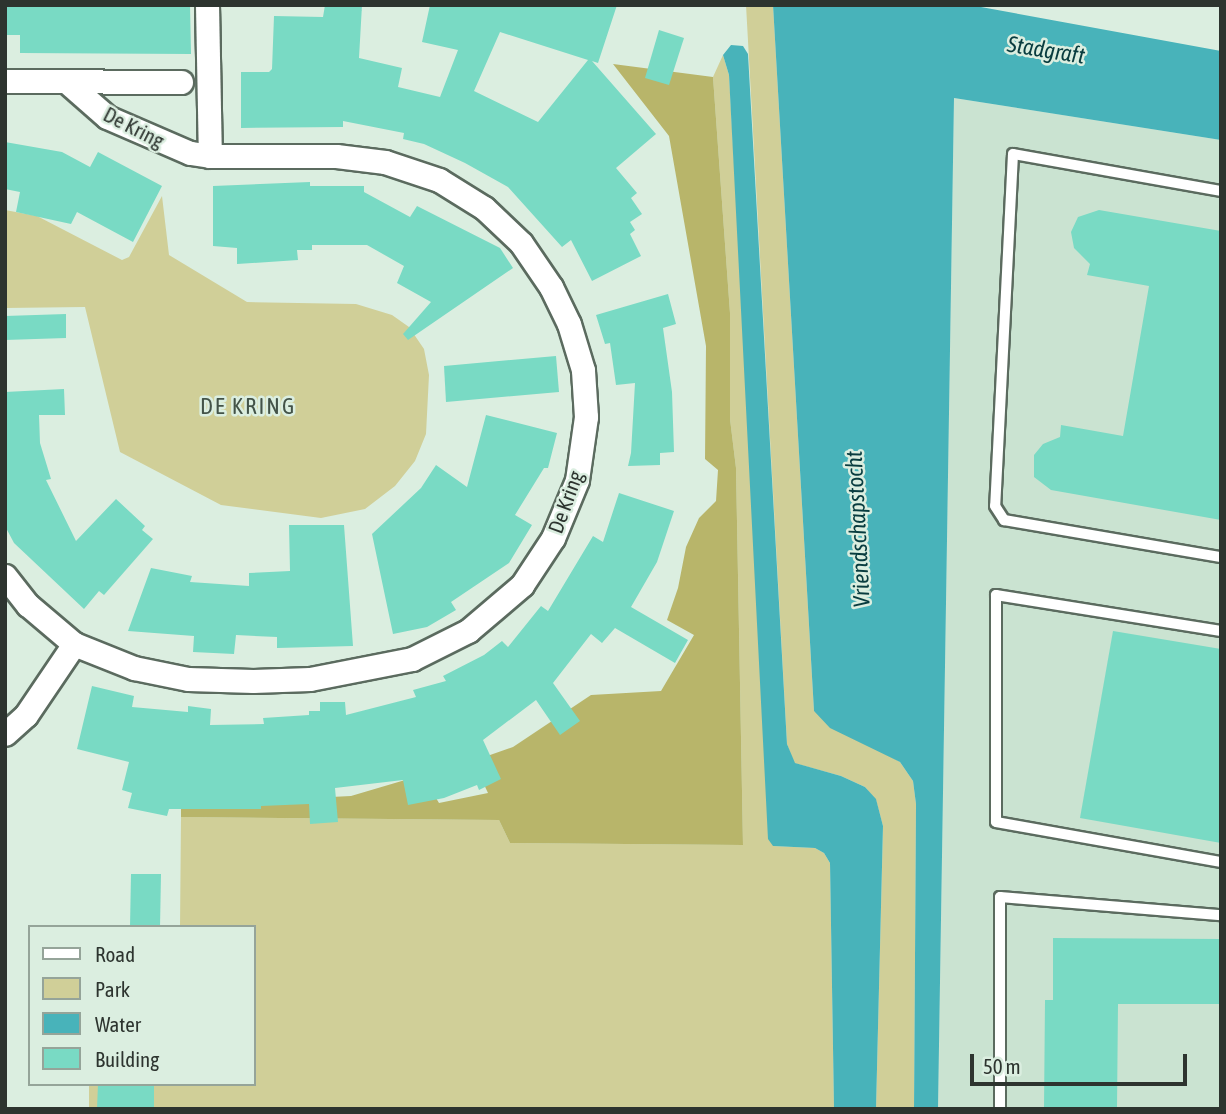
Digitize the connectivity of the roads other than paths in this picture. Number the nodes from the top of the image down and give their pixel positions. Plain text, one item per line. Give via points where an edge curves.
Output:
1 (207, 5) edge
2 (5, 81) edge
3 (67, 82) junction
4 (181, 82) dead end
5 (210, 156) junction
6 (1221, 191) edge
7 (1221, 557) edge
8 (5, 576) edge
9 (1221, 631) edge
10 (74, 644) junction
11 (5, 734) edge
12 (1221, 862) edge
13 (1221, 915) edge
14 (1000, 1109) edge

1 - 5 street
2 - 3 street, De Kring
3 - 4 street, De Kring
3 - 5 street, De Kring via 107,117 190,153
5 - 10 street, De Kring via 336,156 385,162 439,180 484,208 521,243 569,324 583,370 586,418 577,480 553,538 522,584 468,631 412,659 310,679 201,679 134,668
6 - 7 lane via 1013,154 995,506 1004,520
8 - 10 street, De Kring via 27,605
9 - 12 lane via 996,595 996,822
10 - 11 street via 26,715
13 - 14 lane via 1000,897

